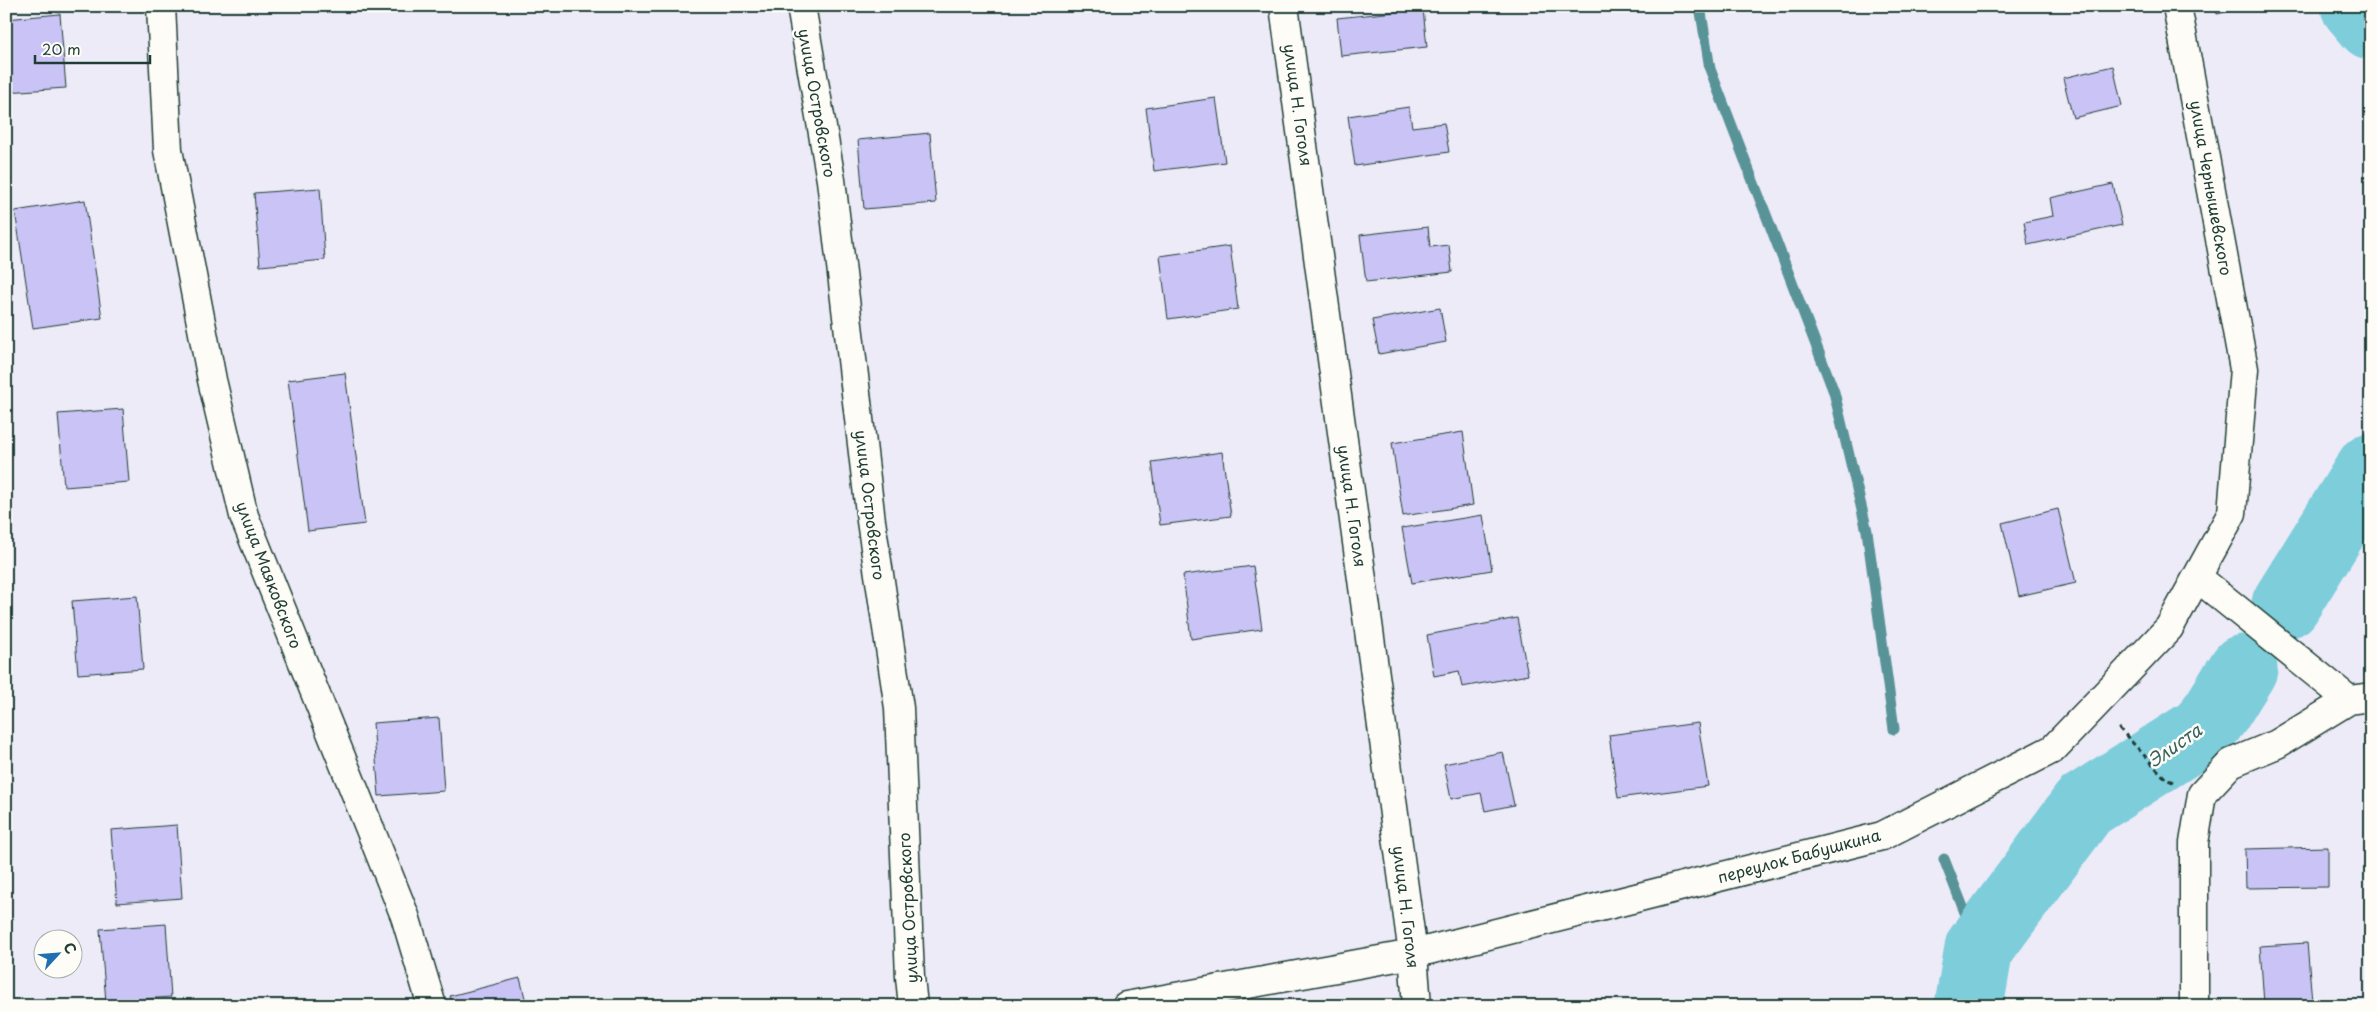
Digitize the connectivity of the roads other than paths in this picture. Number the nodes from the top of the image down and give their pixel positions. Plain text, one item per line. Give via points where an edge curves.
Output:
1 (161, 6) edge
2 (801, 6) edge
3 (1284, 6) edge
4 (2177, 6) edge
5 (2244, 369) joint
6 (2197, 577) junction
7 (2360, 698) edge
8 (1412, 954) junction
9 (432, 1006) edge
10 (913, 1006) edge
11 (1126, 1006) edge
12 (1417, 1006) edge
13 (2194, 1006) edge

1 - 9 street, улица Маяковского via 168,150 212,380 244,516 405,916
2 - 10 street, улица Островского via 830,180 872,522 899,708
3 - 8 street, улица Н. Гоголя
4 - 5 street, улица Чернышевского
5 - 6 street, переулок Бабушкина via 2232,513
6 - 7 street via 2287,650
6 - 8 street, переулок Бабушкина via 2170,628 2053,749 1882,836
7 - 13 street via 2277,744 2231,763 2202,794 2194,843
8 - 11 street, переулок Бабушкина
8 - 12 street, улица Н. Гоголя

